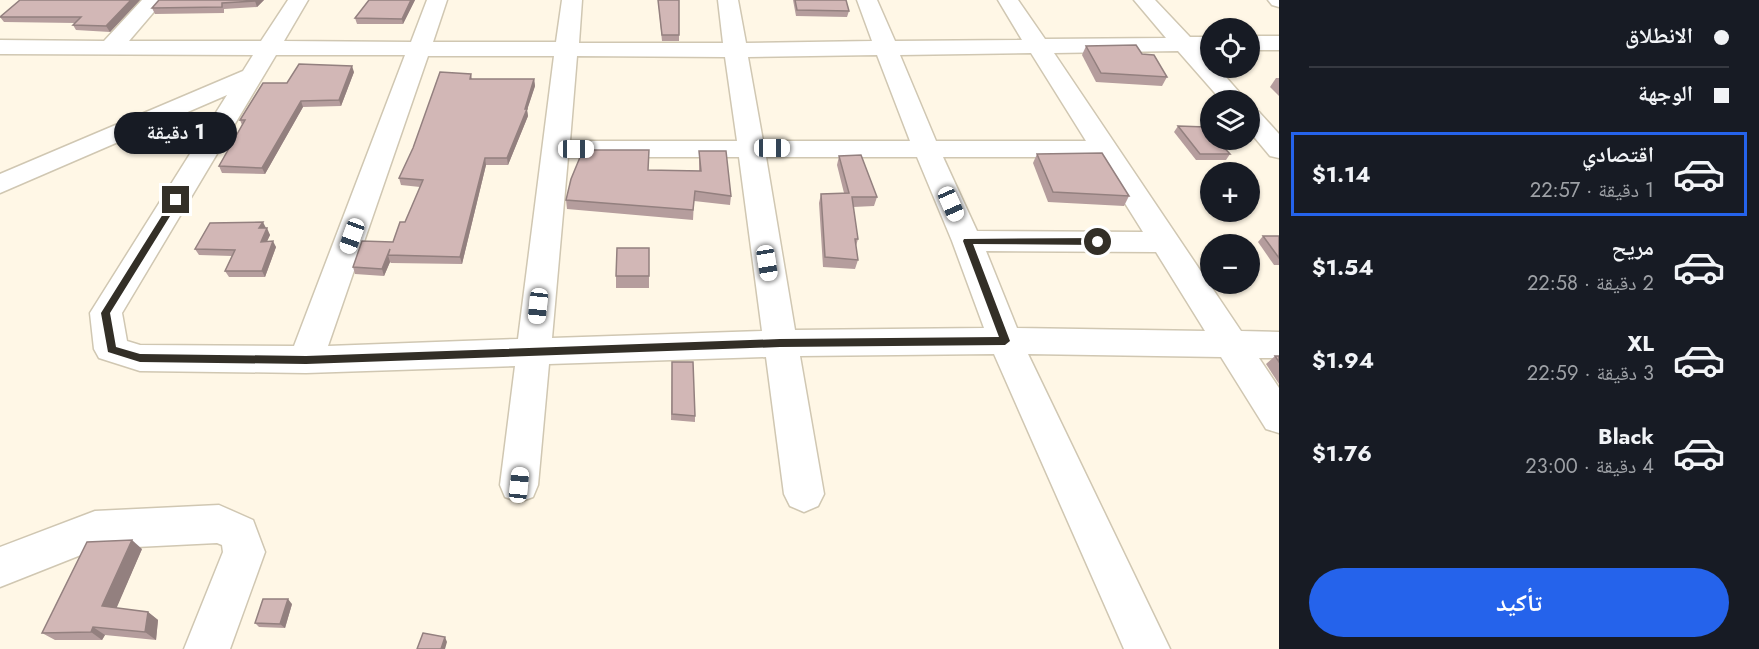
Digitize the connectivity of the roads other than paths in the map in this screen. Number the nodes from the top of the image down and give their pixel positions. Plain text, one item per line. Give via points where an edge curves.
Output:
1 (154, 0) edge
2 (298, 0) edge
3 (437, 0) edge
4 (572, 0) edge
5 (728, 0) edge
6 (867, 0) edge
7 (1008, 0) edge
8 (1144, 0) edge
9 (1279, 43) edge
10 (1200, 44) edge
11 (1260, 44) edge
12 (1184, 45) junction
13 (1036, 46) junction
14 (0, 47) edge
15 (111, 47) junction
16 (270, 47) junction
17 (422, 47) junction
18 (566, 48) junction
19 (885, 48) junction
20 (735, 50) junction
21 (252, 75) junction
22 (1225, 90) edge
23 (1260, 128) edge
24 (750, 148) junction
25 (926, 148) junction
26 (554, 149) junction
27 (1105, 149) junction
28 (1279, 150) edge
29 (0, 184) edge
30 (967, 241) junction
31 (1164, 242) junction
32 (1005, 341) junction
33 (780, 343) junction
34 (1231, 344) junction
35 (1279, 345) edge
36 (533, 351) junction
37 (306, 360) junction
38 (1279, 418) edge
39 (519, 485) dead end
40 (804, 494) dead end
41 (0, 567) edge
42 (207, 649) edge
43 (1147, 649) edge

1 - 15 street
2 - 16 street
3 - 17 street
4 - 18 street
5 - 20 street
6 - 19 street
7 - 13 street
8 - 12 street
9 - 11 street
10 - 12 street
12 - 13 street
12 - 22 street
13 - 19 street
13 - 27 street
14 - 15 street
15 - 16 street
16 - 17 street
16 - 21 street
17 - 18 street
17 - 37 street
18 - 20 street
18 - 26 street
19 - 20 street
19 - 25 street
20 - 24 street
21 - 29 street
21 - 37 street via 106,313 111,349 140,358
23 - 28 street
24 - 25 street
24 - 26 street
24 - 33 street
25 - 27 street
25 - 30 street
26 - 36 street
27 - 31 street
30 - 31 street
30 - 32 street
31 - 34 street
32 - 33 street
32 - 34 street
32 - 43 street
33 - 36 street
33 - 40 street
34 - 35 street
34 - 38 street
36 - 37 street
36 - 39 street
41 - 42 street via 95,530 219,524 239,533 244,552

